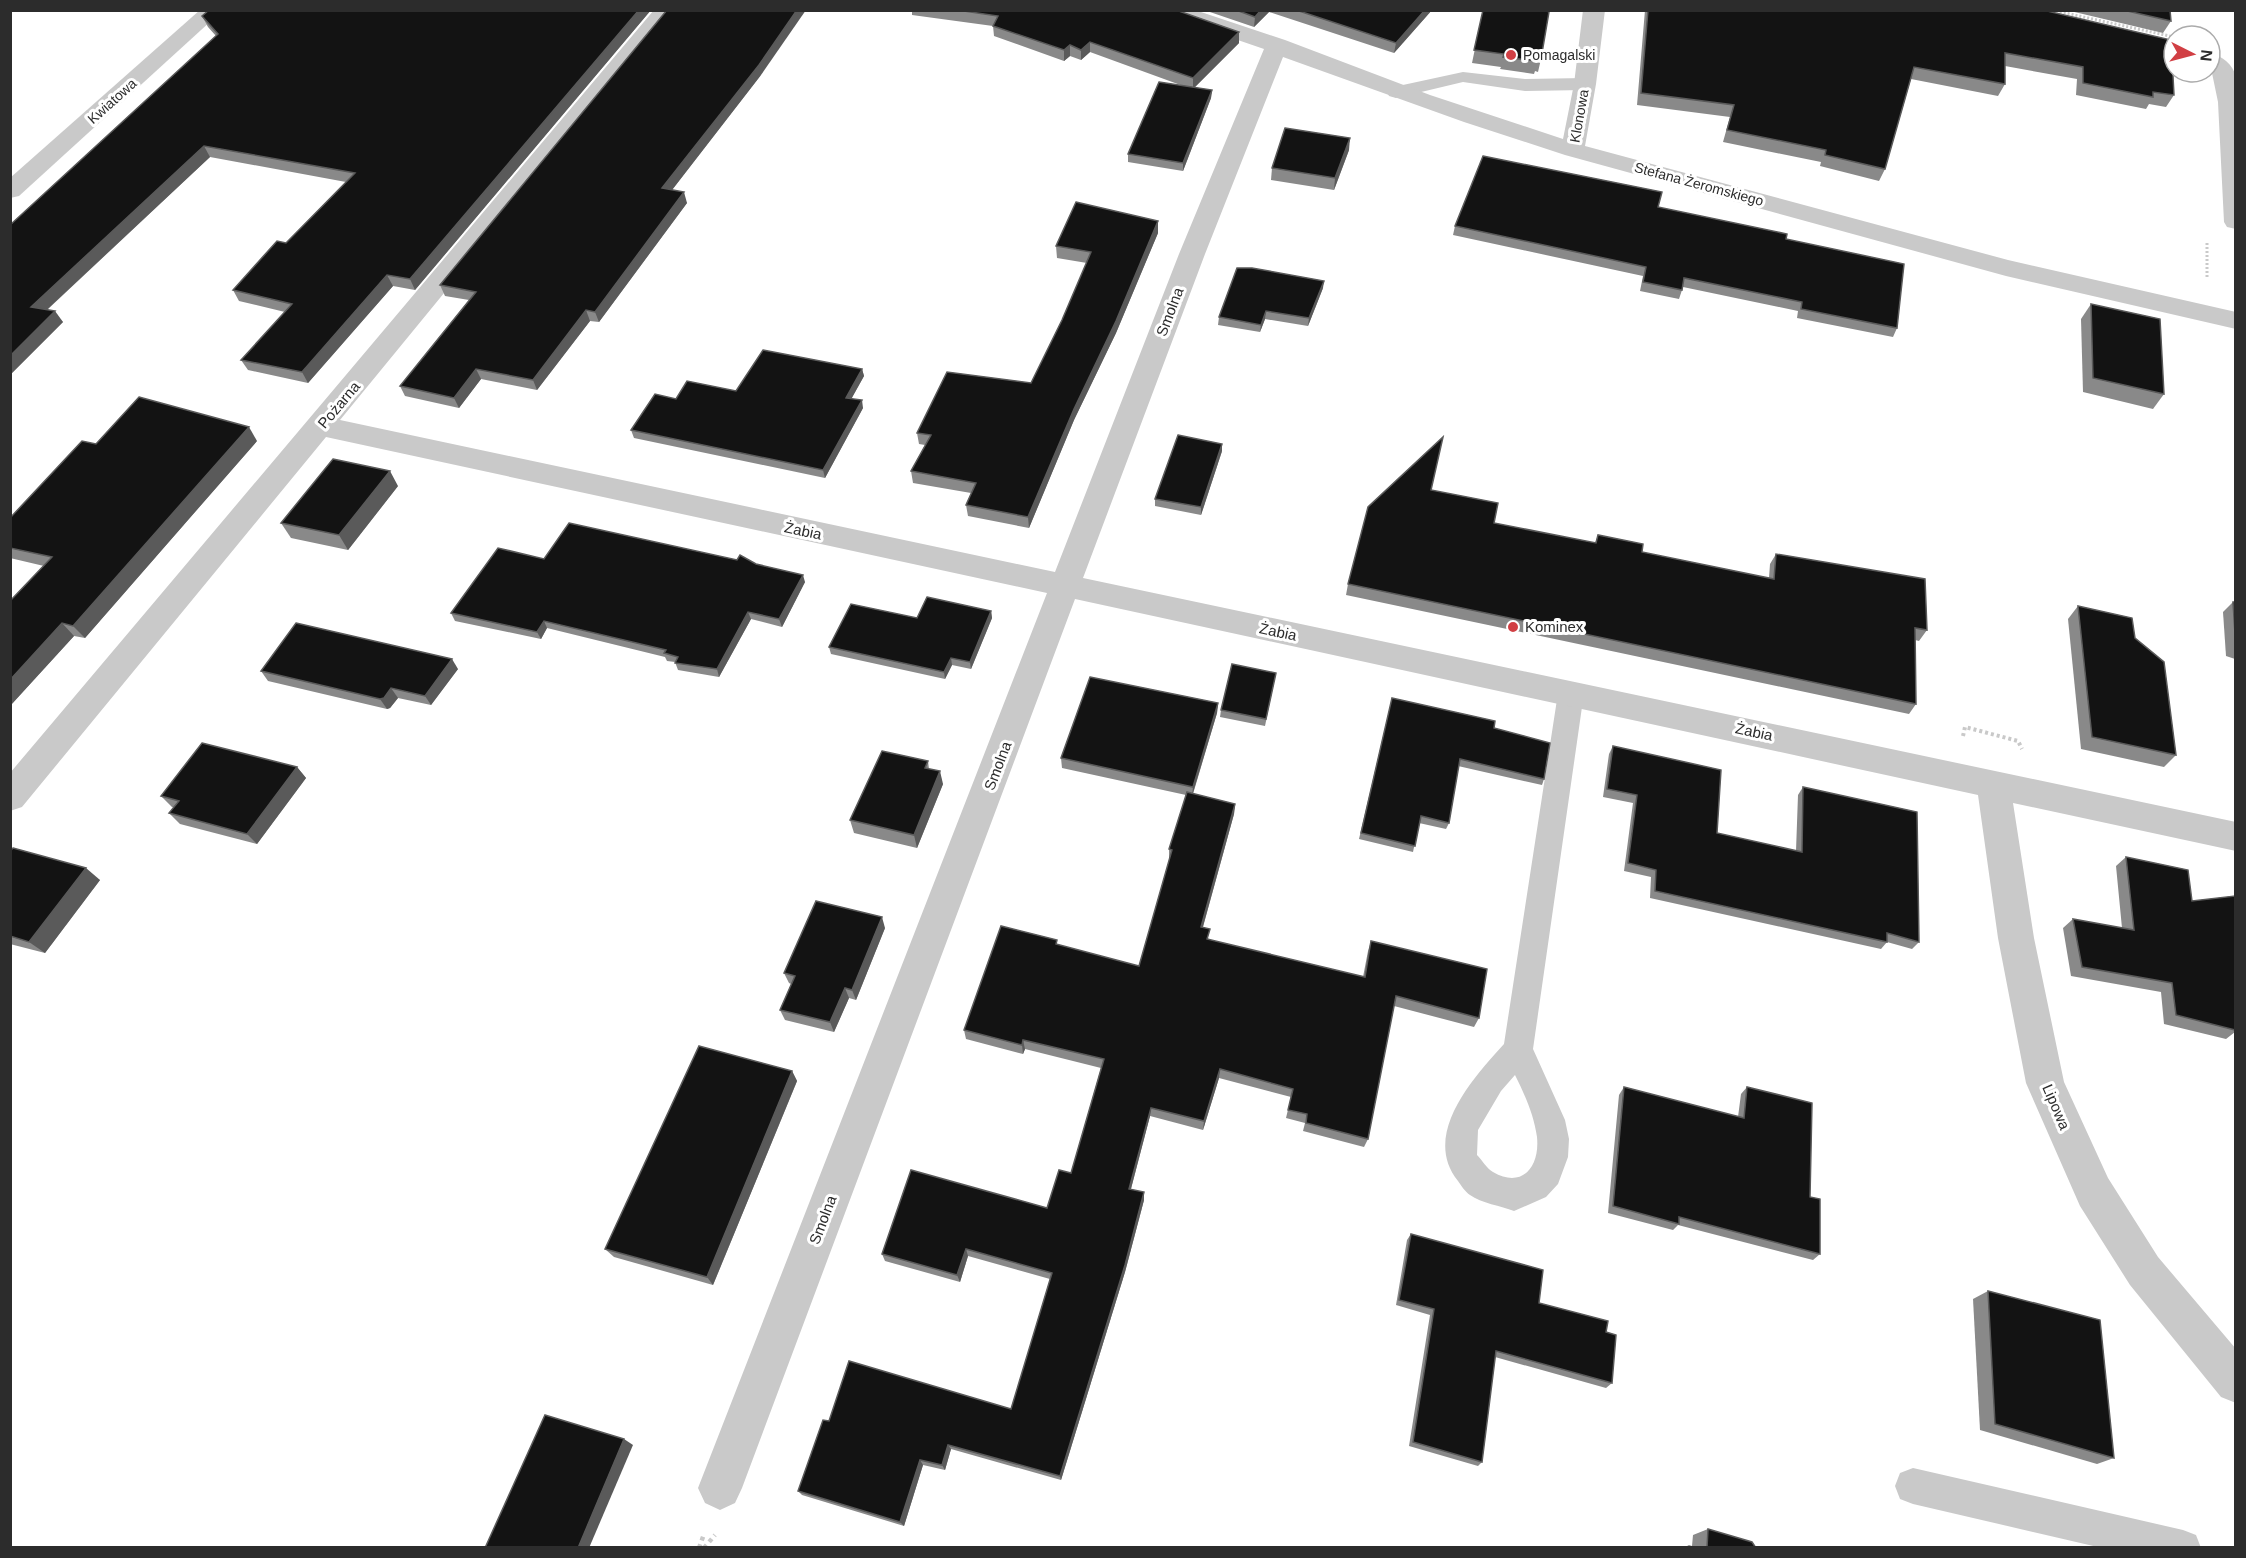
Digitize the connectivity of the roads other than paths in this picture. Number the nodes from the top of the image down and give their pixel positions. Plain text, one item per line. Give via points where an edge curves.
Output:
1 (213, 10) edge
2 (666, 10) edge
3 (1173, 10) edge
4 (1594, 10) edge
5 (1277, 45) junction
6 (2222, 69) edge
7 (1585, 84) junction
8 (1396, 92) junction
9 (1573, 150) junction
10 (10, 191) edge
11 (2235, 222) edge
12 (2235, 321) edge
13 (321, 426) junction
14 (1066, 587) junction
15 (1571, 693) junction
16 (1993, 784) junction
17 (10, 797) edge
18 (2235, 837) edge
19 (1518, 1050) dead end
20 (2235, 1382) edge
21 (1913, 1486) dead end
22 (720, 1488) dead end
23 (2183, 1548) edge

1 - 10 street, Kwiatowa
2 - 13 street, Pożarna
3 - 5 street, Stefana Żeromskiego
4 - 7 street, Klonowa
5 - 8 street, Stefana Żeromskiego
5 - 14 street, Smolna via 1192,254
6 - 11 street via 2229,102
7 - 8 lane via 1525,85 1463,77
7 - 9 street, Klonowa
8 - 9 street, Stefana Żeromskiego
9 - 12 street, Stefana Żeromskiego via 2006,268
13 - 14 street, Żabia
13 - 17 street, Pożarna
14 - 15 street, Żabia
14 - 22 street, Smolna
15 - 16 street, Żabia
15 - 19 lane
16 - 18 street, Żabia
16 - 20 street, Lipowa via 2016,938 2045,1083 2094,1192 2144,1270
21 - 23 lane

